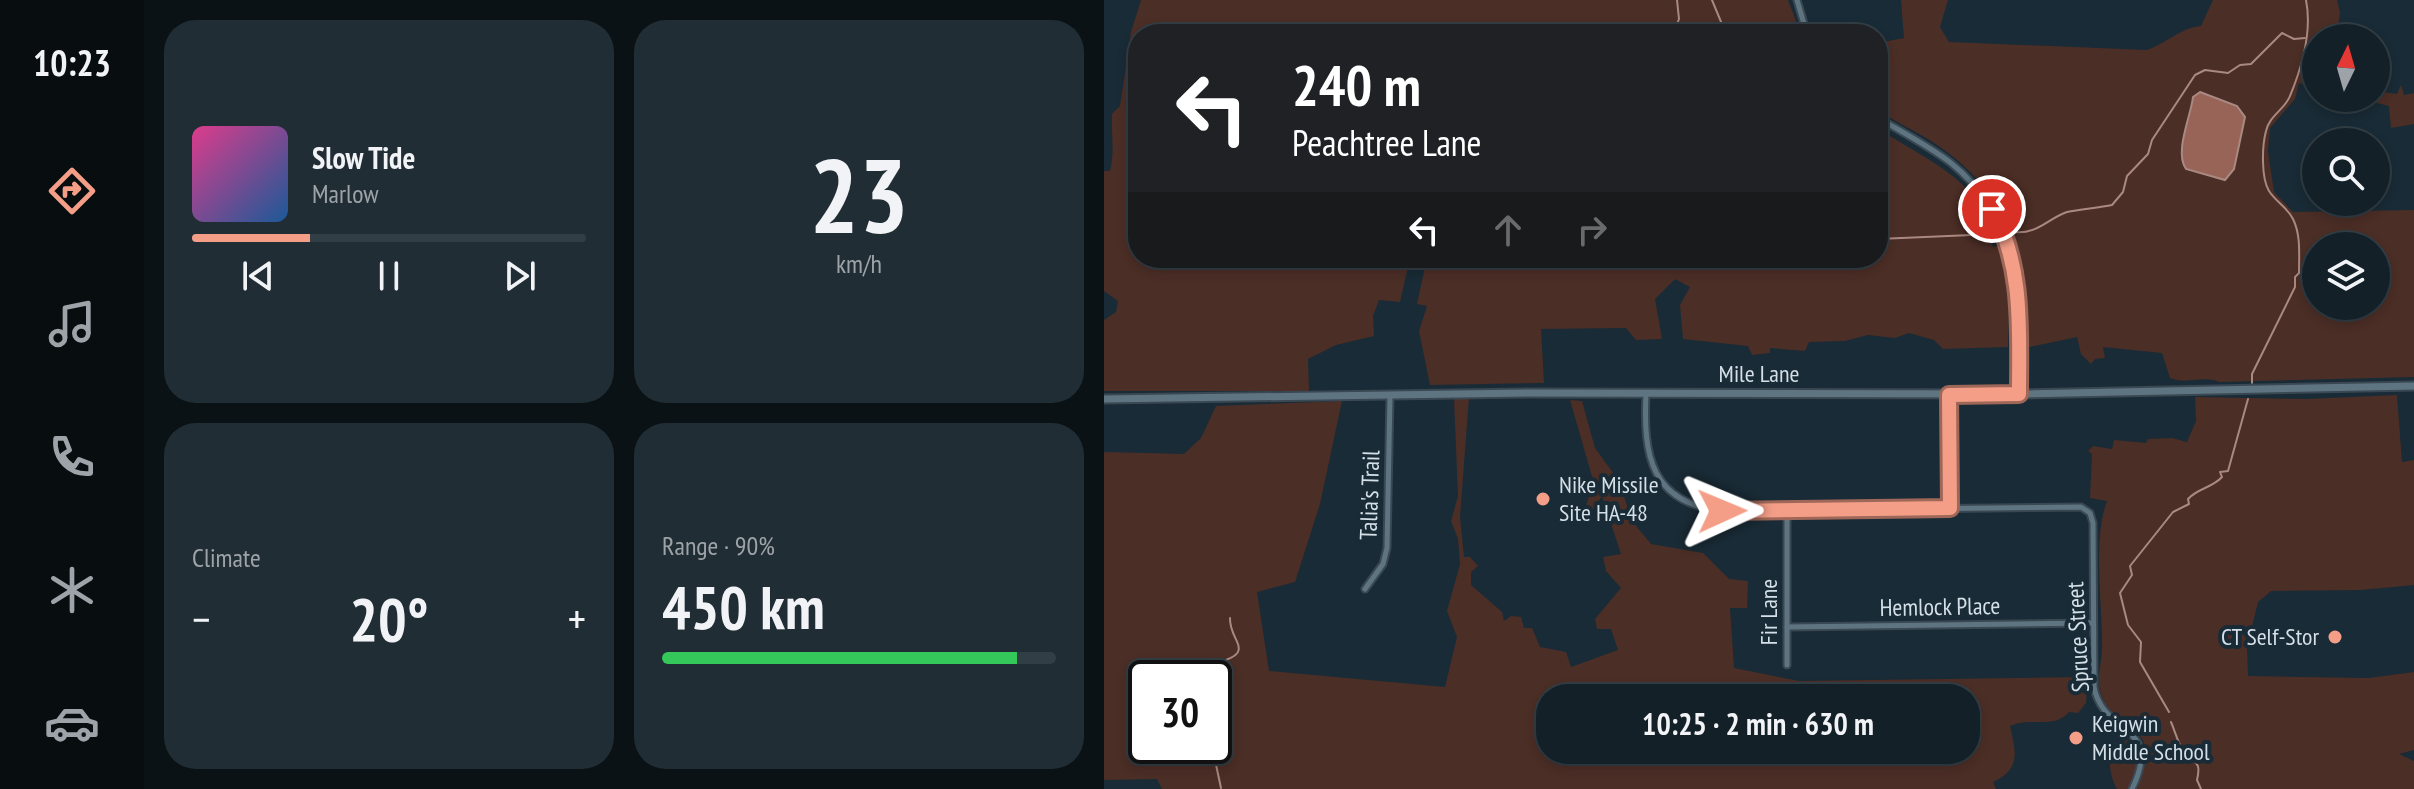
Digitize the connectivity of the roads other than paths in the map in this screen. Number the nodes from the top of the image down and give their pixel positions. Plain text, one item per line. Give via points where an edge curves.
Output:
1 (1797, 0) edge
2 (1804, 24) edge
3 (1888, 124) edge
4 (2414, 386) edge
5 (1646, 394) junction
6 (2019, 394) junction
7 (1949, 395) junction
8 (1390, 396) junction
9 (1104, 399) edge
10 (1950, 508) junction
11 (1787, 510) junction
12 (1365, 589) dead end
13 (2093, 623) junction
14 (1787, 627) junction
15 (1787, 665) dead end
16 (2132, 789) edge

1 - 2 street
3 - 6 street via 1950,163 1976,188 2002,226 2016,280
4 - 6 street, Mile Lane
5 - 7 street, Mile Lane
5 - 8 street, Mile Lane
5 - 11 street via 1644,431 1650,462 1666,488 1703,509
6 - 7 street, Mile Lane
7 - 10 street
8 - 9 street, Mile Lane
8 - 12 street, Talia's Trail via 1387,548 1383,564
10 - 11 street
10 - 13 street, Spruce Street via 2081,507 2090,513
11 - 14 street, Fir Lane
13 - 14 street, Hemlock Place
13 - 16 street, Spruce Street via 2095,695 2143,754
14 - 15 street, Fir Lane

